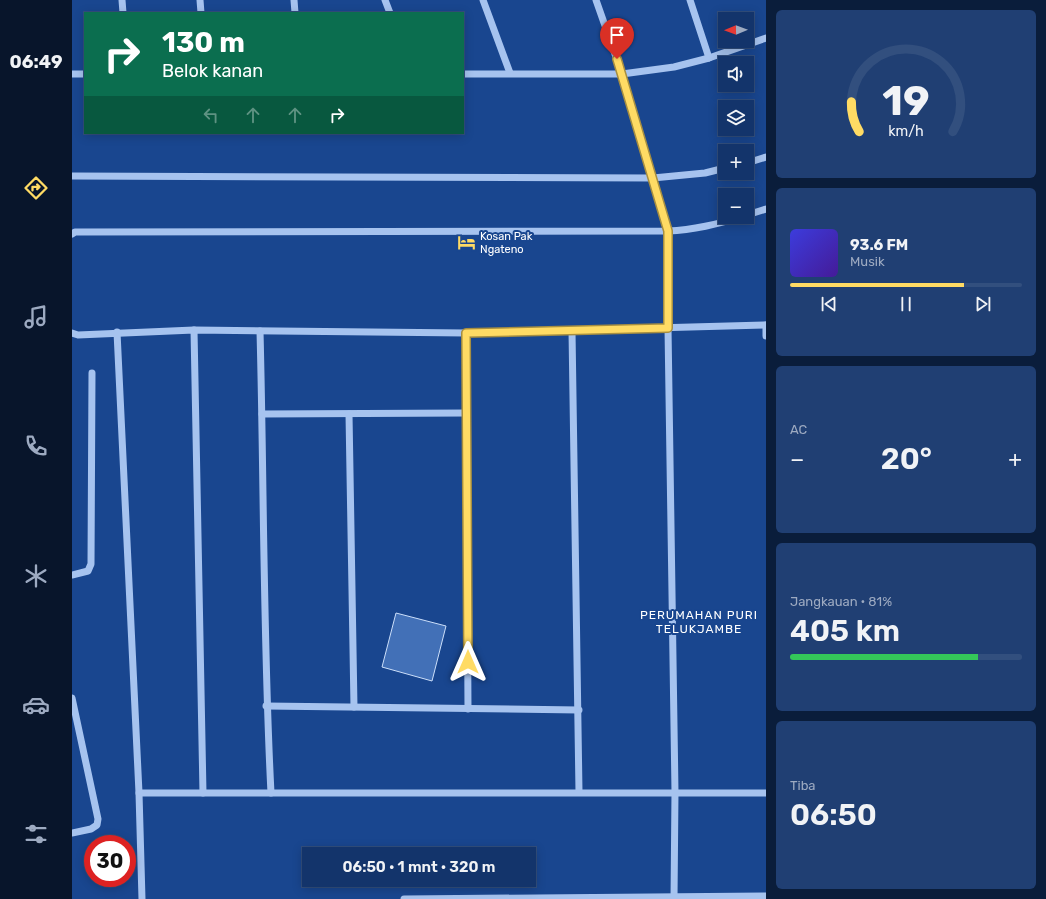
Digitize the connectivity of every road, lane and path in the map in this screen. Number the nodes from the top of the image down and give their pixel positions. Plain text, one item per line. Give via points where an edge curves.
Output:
1 (122, 0) edge
2 (200, 0) edge
3 (294, 0) edge
4 (385, 0) edge
5 (483, 0) edge
6 (596, 0) edge
7 (690, 0) edge
8 (123, 12) edge
9 (201, 12) edge
10 (295, 12) edge
11 (390, 12) edge
12 (766, 38) edge
13 (709, 58) junction
14 (510, 73) junction
15 (72, 74) edge
16 (84, 74) edge
17 (464, 74) edge
18 (622, 74) junction
19 (766, 156) edge
20 (754, 160) edge
21 (718, 170) edge
22 (72, 176) edge
23 (653, 178) junction
24 (766, 209) edge
25 (754, 213) edge
26 (718, 224) edge
27 (668, 231) junction
28 (72, 234) edge
29 (766, 325) edge
30 (668, 328) junction
31 (194, 330) junction
32 (572, 330) junction
33 (260, 331) junction
34 (117, 332) junction
35 (72, 333) edge
36 (466, 333) junction
37 (766, 336) edge
38 (92, 373) dead end
39 (466, 413) junction
40 (262, 414) junction
41 (348, 414) junction
42 (72, 575) edge
43 (72, 698) edge
44 (266, 706) junction
45 (354, 707) junction
46 (468, 709) junction
47 (579, 710) junction
48 (579, 792) junction
49 (675, 792) junction
50 (139, 793) junction
51 (203, 793) junction
52 (271, 793) junction
53 (766, 793) edge
54 (72, 833) edge
55 (766, 896) edge
56 (674, 898) edge
57 (142, 899) edge
58 (404, 899) edge

1 - 8 street
2 - 9 street
3 - 10 street
4 - 11 street
5 - 14 street
6 - 18 street
7 - 13 street
12 - 13 street
13 - 18 street via 674,67
14 - 17 street
14 - 18 street
15 - 16 street
18 - 23 street
19 - 20 street
21 - 23 street
22 - 23 street
23 - 27 street
24 - 25 street
26 - 27 street via 689,230
27 - 28 street
27 - 30 street
29 - 30 street
29 - 37 street
30 - 32 street
30 - 49 street
31 - 33 street
31 - 34 street
31 - 51 street
32 - 36 street
32 - 47 street
33 - 36 street
33 - 40 street
34 - 35 street via 78,335
34 - 50 street
36 - 39 street
38 - 42 street via 91,564 88,571
39 - 41 street
39 - 46 street
40 - 41 street
40 - 44 street
41 - 45 street
43 - 54 street via 98,819 97,825
44 - 45 street
44 - 52 street
45 - 46 street
46 - 47 street
47 - 48 street
48 - 49 street
48 - 52 street
49 - 53 street
49 - 56 street
50 - 51 street
50 - 57 street
51 - 52 street
55 - 56 street
56 - 58 street

